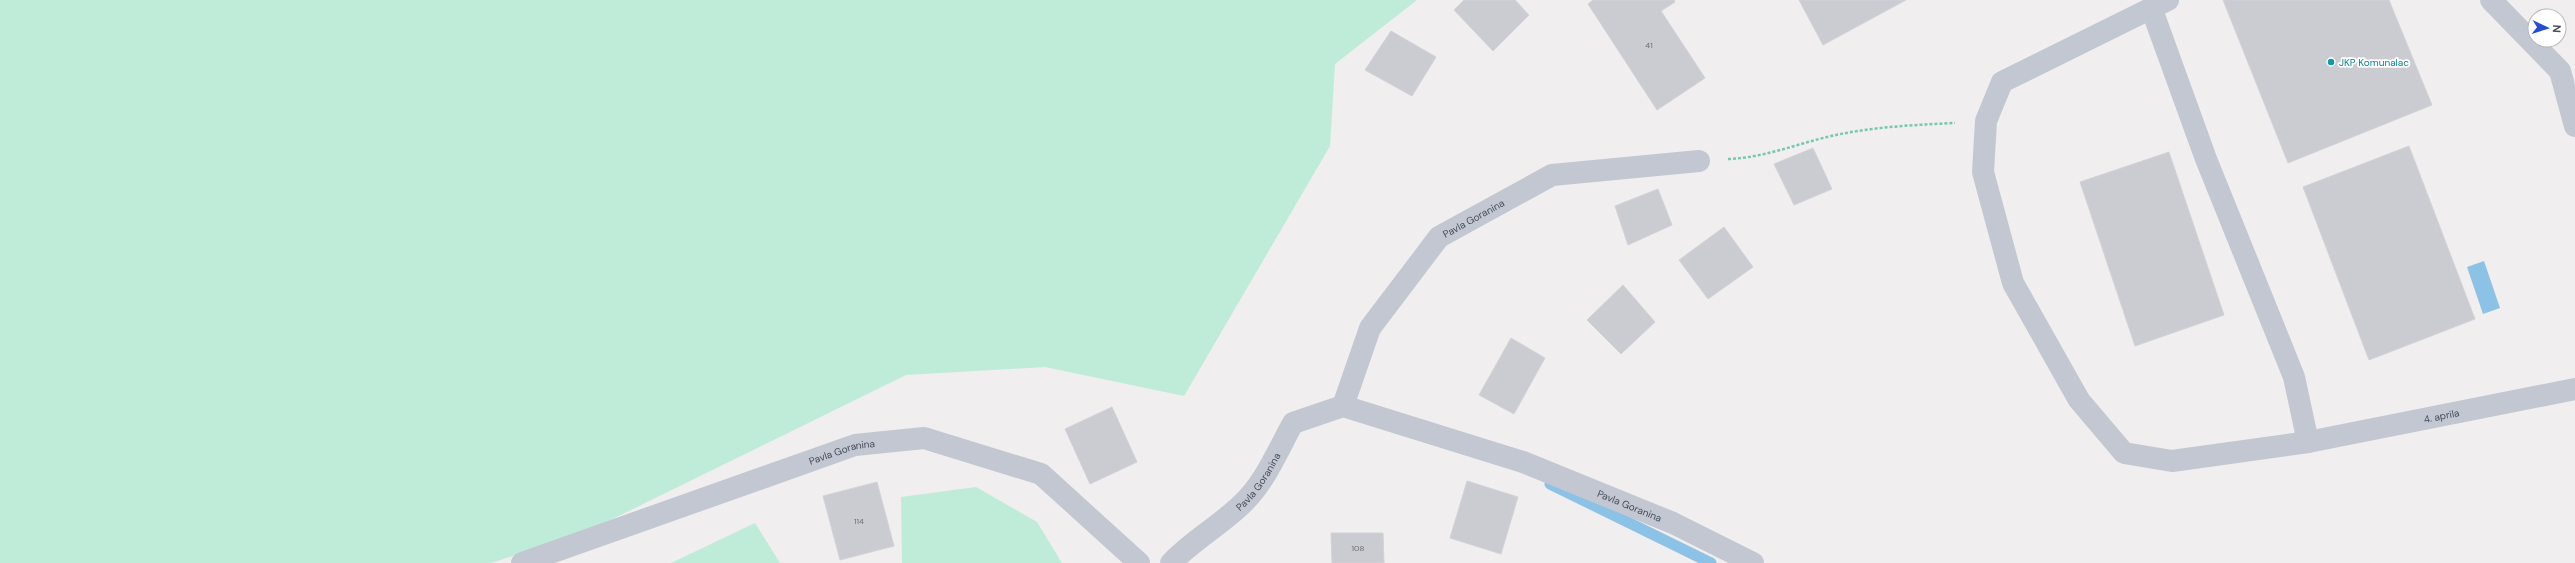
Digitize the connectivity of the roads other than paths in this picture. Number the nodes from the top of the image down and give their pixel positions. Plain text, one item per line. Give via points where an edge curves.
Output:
1 (2492, 0) edge
2 (2160, 5) edge
3 (2567, 67) edge
4 (2575, 126) edge
5 (1699, 161) road end
6 (2575, 389) edge
7 (1342, 406) junction
8 (2308, 442) junction
9 (522, 563) edge
10 (1139, 563) edge
11 (1171, 563) edge
12 (1753, 563) edge

1 - 3 street
2 - 8 street via 2206,159 2294,377
2 - 8 street, 4. aprila via 2002,82 1986,121 1983,172 2013,283 2079,400 2124,453 2172,461
3 - 4 street
5 - 7 street, Pavla Goranina via 1552,175 1439,237 1370,328
6 - 8 street, 4. aprila
7 - 11 street, Pavla Goranina via 1294,422 1260,482 1242,504 1212,530 1187,546
7 - 12 street, Pavla Goranina via 1523,462 1673,523
9 - 10 street, Pavla Goranina via 855,445 924,438 1041,474

